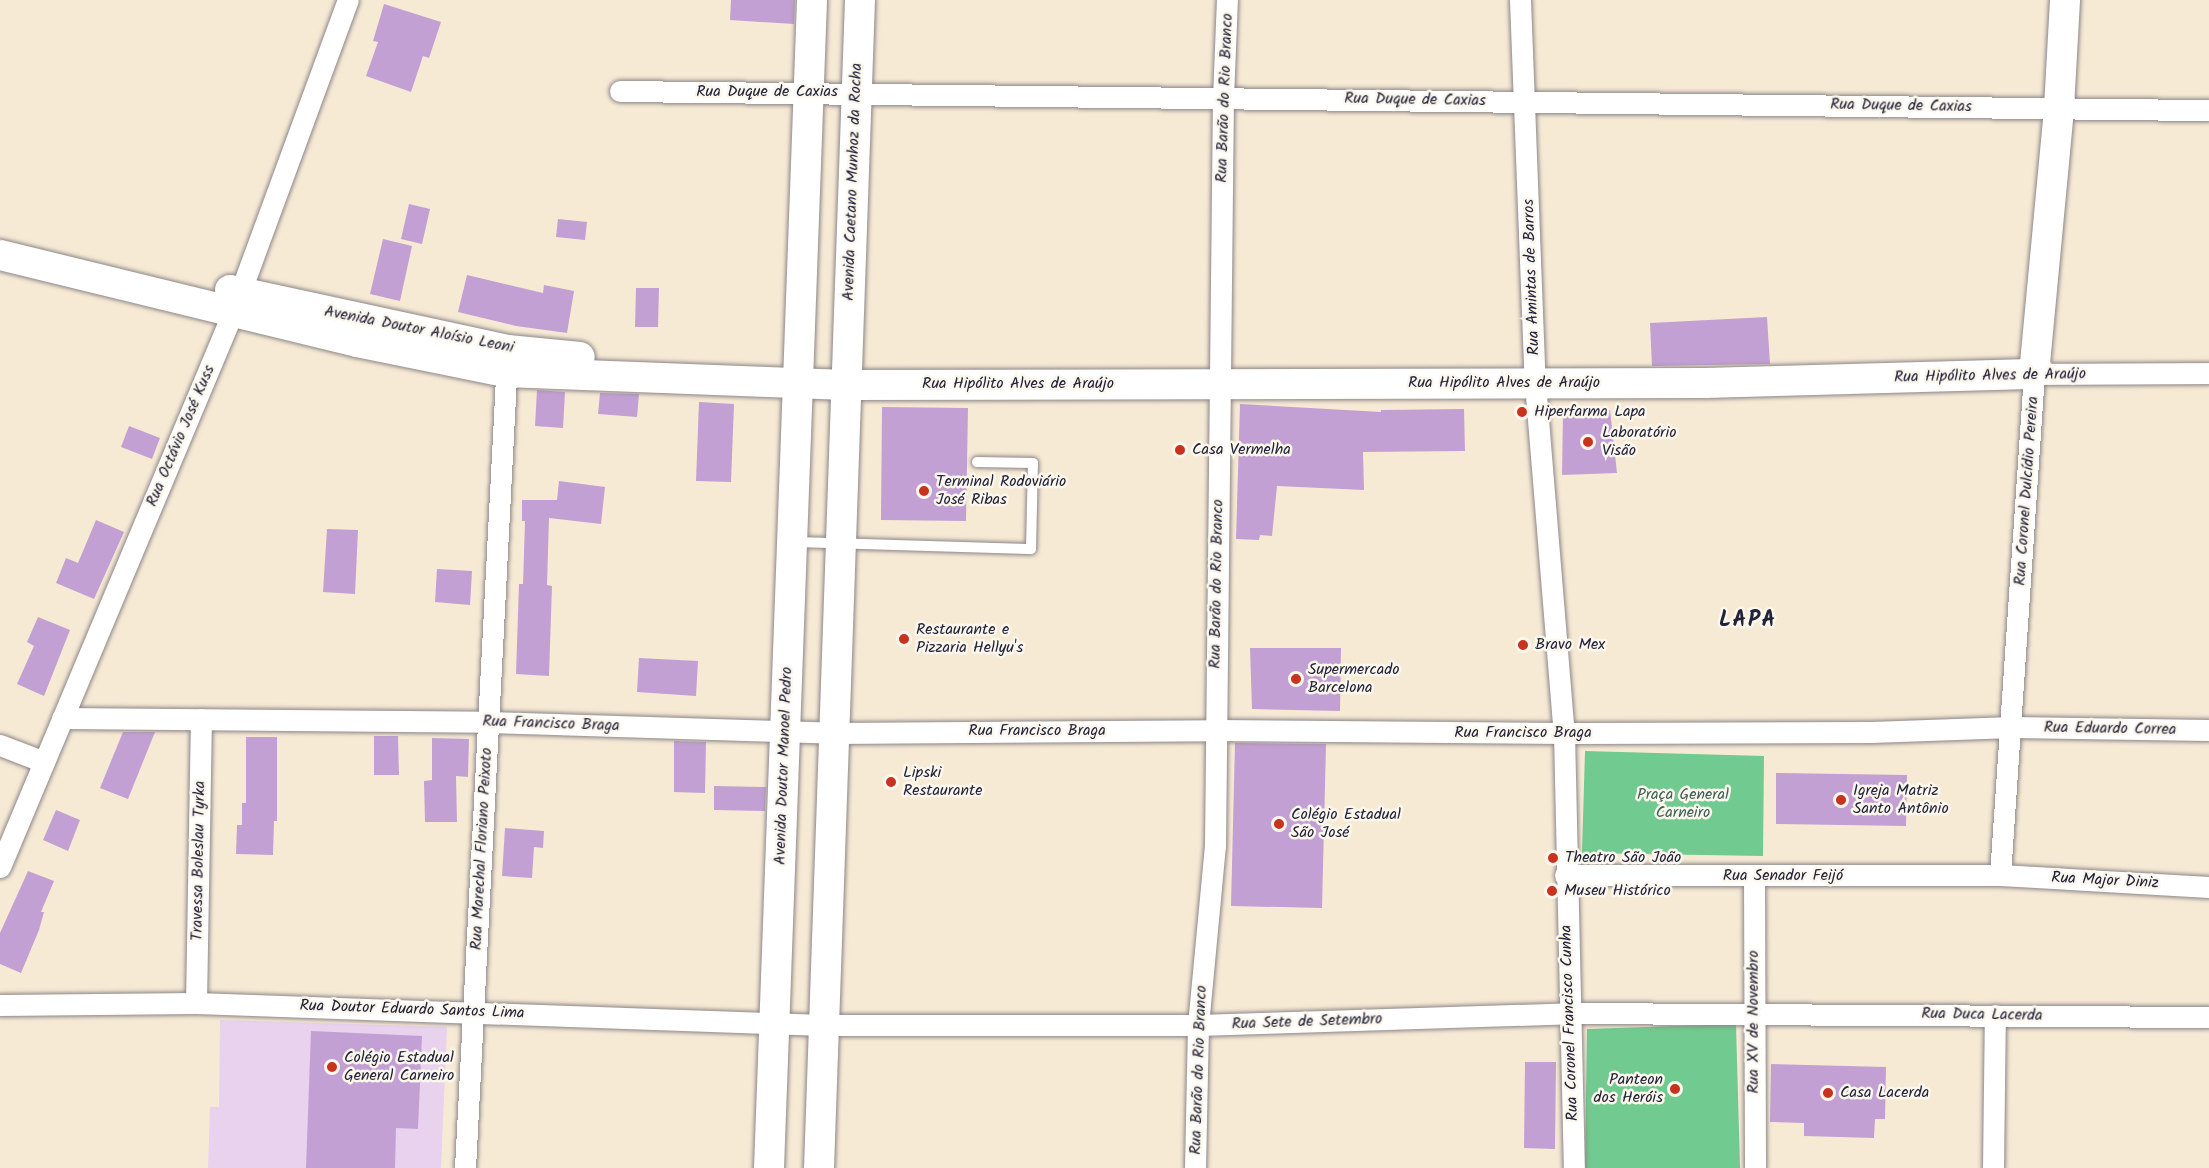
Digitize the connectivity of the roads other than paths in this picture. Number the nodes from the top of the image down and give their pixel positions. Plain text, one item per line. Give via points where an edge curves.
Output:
1 (348, 0) edge
2 (812, 0) edge
3 (860, 0) edge
4 (1227, 0) edge
5 (1521, 0) edge
6 (2065, 0) edge
7 (621, 91) dead end
8 (809, 93) junction
9 (856, 93) junction
10 (1223, 98) junction
11 (1526, 102) junction
12 (2059, 108) junction
13 (2209, 110) edge
14 (0, 236) edge
15 (0, 255) edge
16 (237, 302) junction
17 (507, 361) junction
18 (2209, 373) edge
19 (798, 374) junction
20 (2034, 374) junction
21 (847, 375) junction
22 (1219, 383) junction
23 (1536, 383) junction
24 (977, 462) dead end
25 (792, 542) junction
26 (841, 543) junction
27 (62, 718) junction
28 (201, 719) junction
29 (488, 722) junction
30 (2012, 727) junction
31 (1216, 730) junction
32 (2209, 730) edge
33 (785, 731) junction
34 (834, 733) junction
35 (1564, 733) junction
36 (0, 745) edge
37 (44, 762) junction
38 (0, 867) edge
39 (1565, 875) junction
40 (2000, 875) junction
41 (1754, 876) junction
42 (2209, 886) edge
43 (196, 1003) junction
44 (0, 1005) edge
45 (474, 1012) junction
46 (1755, 1012) junction
47 (1571, 1013) junction
48 (1995, 1015) junction
49 (2209, 1017) edge
50 (774, 1022) junction
51 (824, 1025) junction
52 (1198, 1025) junction
53 (465, 1168) edge
54 (769, 1168) edge
55 (819, 1168) edge
56 (1195, 1168) edge
57 (1574, 1168) edge
58 (1755, 1168) edge
59 (1993, 1168) edge

1 - 16 street, Rua Octávio José Kuss
2 - 8 main road
3 - 9 main road, Avenida Caetano Munhoz da Rocha
4 - 10 street, Rua Barão do Rio Branco
5 - 11 street, Rua Amintas de Barros
6 - 12 main road, Rua Coronel Dulcídio Pereira
7 - 8 street, Rua Duque de Caxias
8 - 9 street, Rua Duque de Caxias
8 - 19 main road
9 - 10 street, Rua Duque de Caxias
9 - 21 main road, Avenida Caetano Munhoz da Rocha
10 - 11 street, Rua Duque de Caxias
10 - 22 street, Rua Barão do Rio Branco
11 - 12 street, Rua Duque de Caxias
11 - 23 street, Rua Amintas de Barros
12 - 13 street, Rua Duque de Caxias
12 - 20 main road, Rua Coronel Dulcídio Pereira
14 - 16 main road, Avenida Doutor Aloísio Leoni
15 - 16 main road, Avenida Doutor Aloísio Leoni
16 - 17 main road, Avenida Doutor Aloísio Leoni via 357,342
16 - 27 street, Rua Octávio José Kuss
17 - 19 main road, Avenida Doutor Aloísio Leoni via 579,357
17 - 29 street, Rua Marechal Floriano Peixoto
18 - 20 street, Rua Hipólito Alves de Araújo
19 - 21 main road, Avenida Doutor Aloísio Leoni
19 - 25 main road, Avenida Doutor Manoel Pedro
20 - 23 main road, Rua Hipólito Alves de Araújo via 1706,383
20 - 30 street, Rua Coronel Dulcídio Pereira
21 - 22 main road, Rua Hipólito Alves de Araújo
21 - 26 main road
22 - 23 main road, Rua Hipólito Alves de Araújo
22 - 31 street, Rua Barão do Rio Branco
23 - 35 street, Rua Amintas de Barros
24 - 26 lane via 1033,463 1031,549
25 - 26 lane
25 - 33 main road, Avenida Doutor Manoel Pedro
26 - 34 main road
27 - 28 street, Rua Francisco Braga
27 - 37 street, Rua Octávio José Kuss
28 - 29 street, Rua Francisco Braga
28 - 43 street, Travessa Boleslau Tyrka
29 - 33 street, Rua Francisco Braga
29 - 45 street, Rua Marechal Floriano Peixoto
30 - 32 street, Rua Eduardo Correa
30 - 35 street, Rua Francisco Braga via 1871,732
30 - 40 street, Rua Coronel Dulcídio Pereira
31 - 34 street, Rua Francisco Braga
31 - 35 street, Rua Francisco Braga
31 - 52 street, Rua Barão do Rio Branco via 1215,846
33 - 34 street, Rua Francisco Braga
33 - 50 main road, Avenida Doutor Manoel Pedro
34 - 51 main road
35 - 39 street, Rua Coronel Francisco Cunha
36 - 37 street
37 - 38 street, Rua Octávio José Kuss
39 - 41 street, Rua Senador Feijó
39 - 47 street, Rua Coronel Francisco Cunha
40 - 41 street, Rua Senador Feijó
40 - 42 street, Rua Major Diniz
41 - 46 street, Rua XV de Novembro
43 - 44 street, Rua Doutor Eduardo Santos Lima
43 - 45 street, Rua Doutor Eduardo Santos Lima
45 - 50 street, Rua Doutor Eduardo Santos Lima
45 - 53 street, Rua Marechal Floriano Peixoto
46 - 47 street, Rua Sete de Setembro
46 - 48 street, Rua Duca Lacerda
46 - 58 street, Rua XV de Novembro
47 - 52 street, Rua Sete de Setembro
47 - 57 street, Rua Coronel Francisco Cunha
48 - 49 street, Rua Duca Lacerda
48 - 59 street
50 - 51 street, Rua Doutor Eduardo Santos Lima
50 - 54 main road, Avenida Doutor Manoel Pedro
51 - 52 street, Rua Sete de Setembro
51 - 55 main road
52 - 56 street, Rua Barão do Rio Branco

